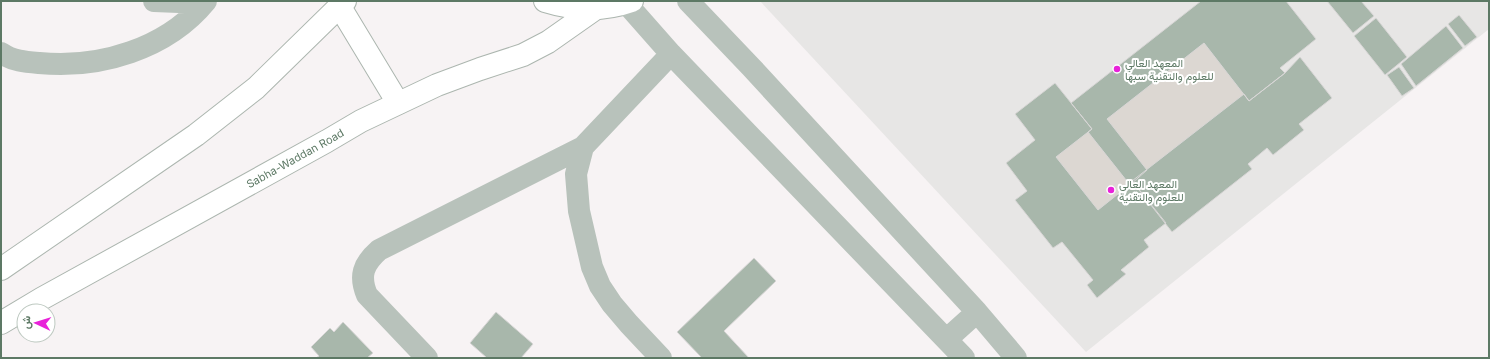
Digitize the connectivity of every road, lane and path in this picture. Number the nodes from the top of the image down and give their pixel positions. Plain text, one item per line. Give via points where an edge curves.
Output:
1 (154, 1) edge
2 (546, 1) edge
3 (688, 1) edge
4 (205, 2) edge
5 (629, 2) edge
6 (342, 4) edge
7 (595, 9) junction
8 (1, 53) edge
9 (671, 54) junction
10 (398, 103) junction
11 (583, 147) junction
12 (1, 269) edge
13 (977, 312) junction
14 (1, 323) edge
15 (947, 339) junction
16 (427, 358) edge
17 (661, 358) edge
18 (964, 358) edge
19 (1016, 358) edge

1 - 4 street
2 - 7 highway via 576,8
3 - 13 street
4 - 8 street via 176,28 156,41 112,58 67,64 44,63 7,57
5 - 7 highway
5 - 9 street
6 - 10 highway
6 - 12 highway via 256,88 196,135
7 - 10 highway, Sabha-Waddan Road via 548,42 524,55 437,85
9 - 11 street
9 - 15 street
10 - 14 highway, Sabha-Waddan Road via 361,121
11 - 16 street via 378,250 371,257 365,266 363,276 363,286 367,295
11 - 17 street via 576,174 579,211 592,267 612,304
13 - 15 street
13 - 19 street
15 - 18 street

